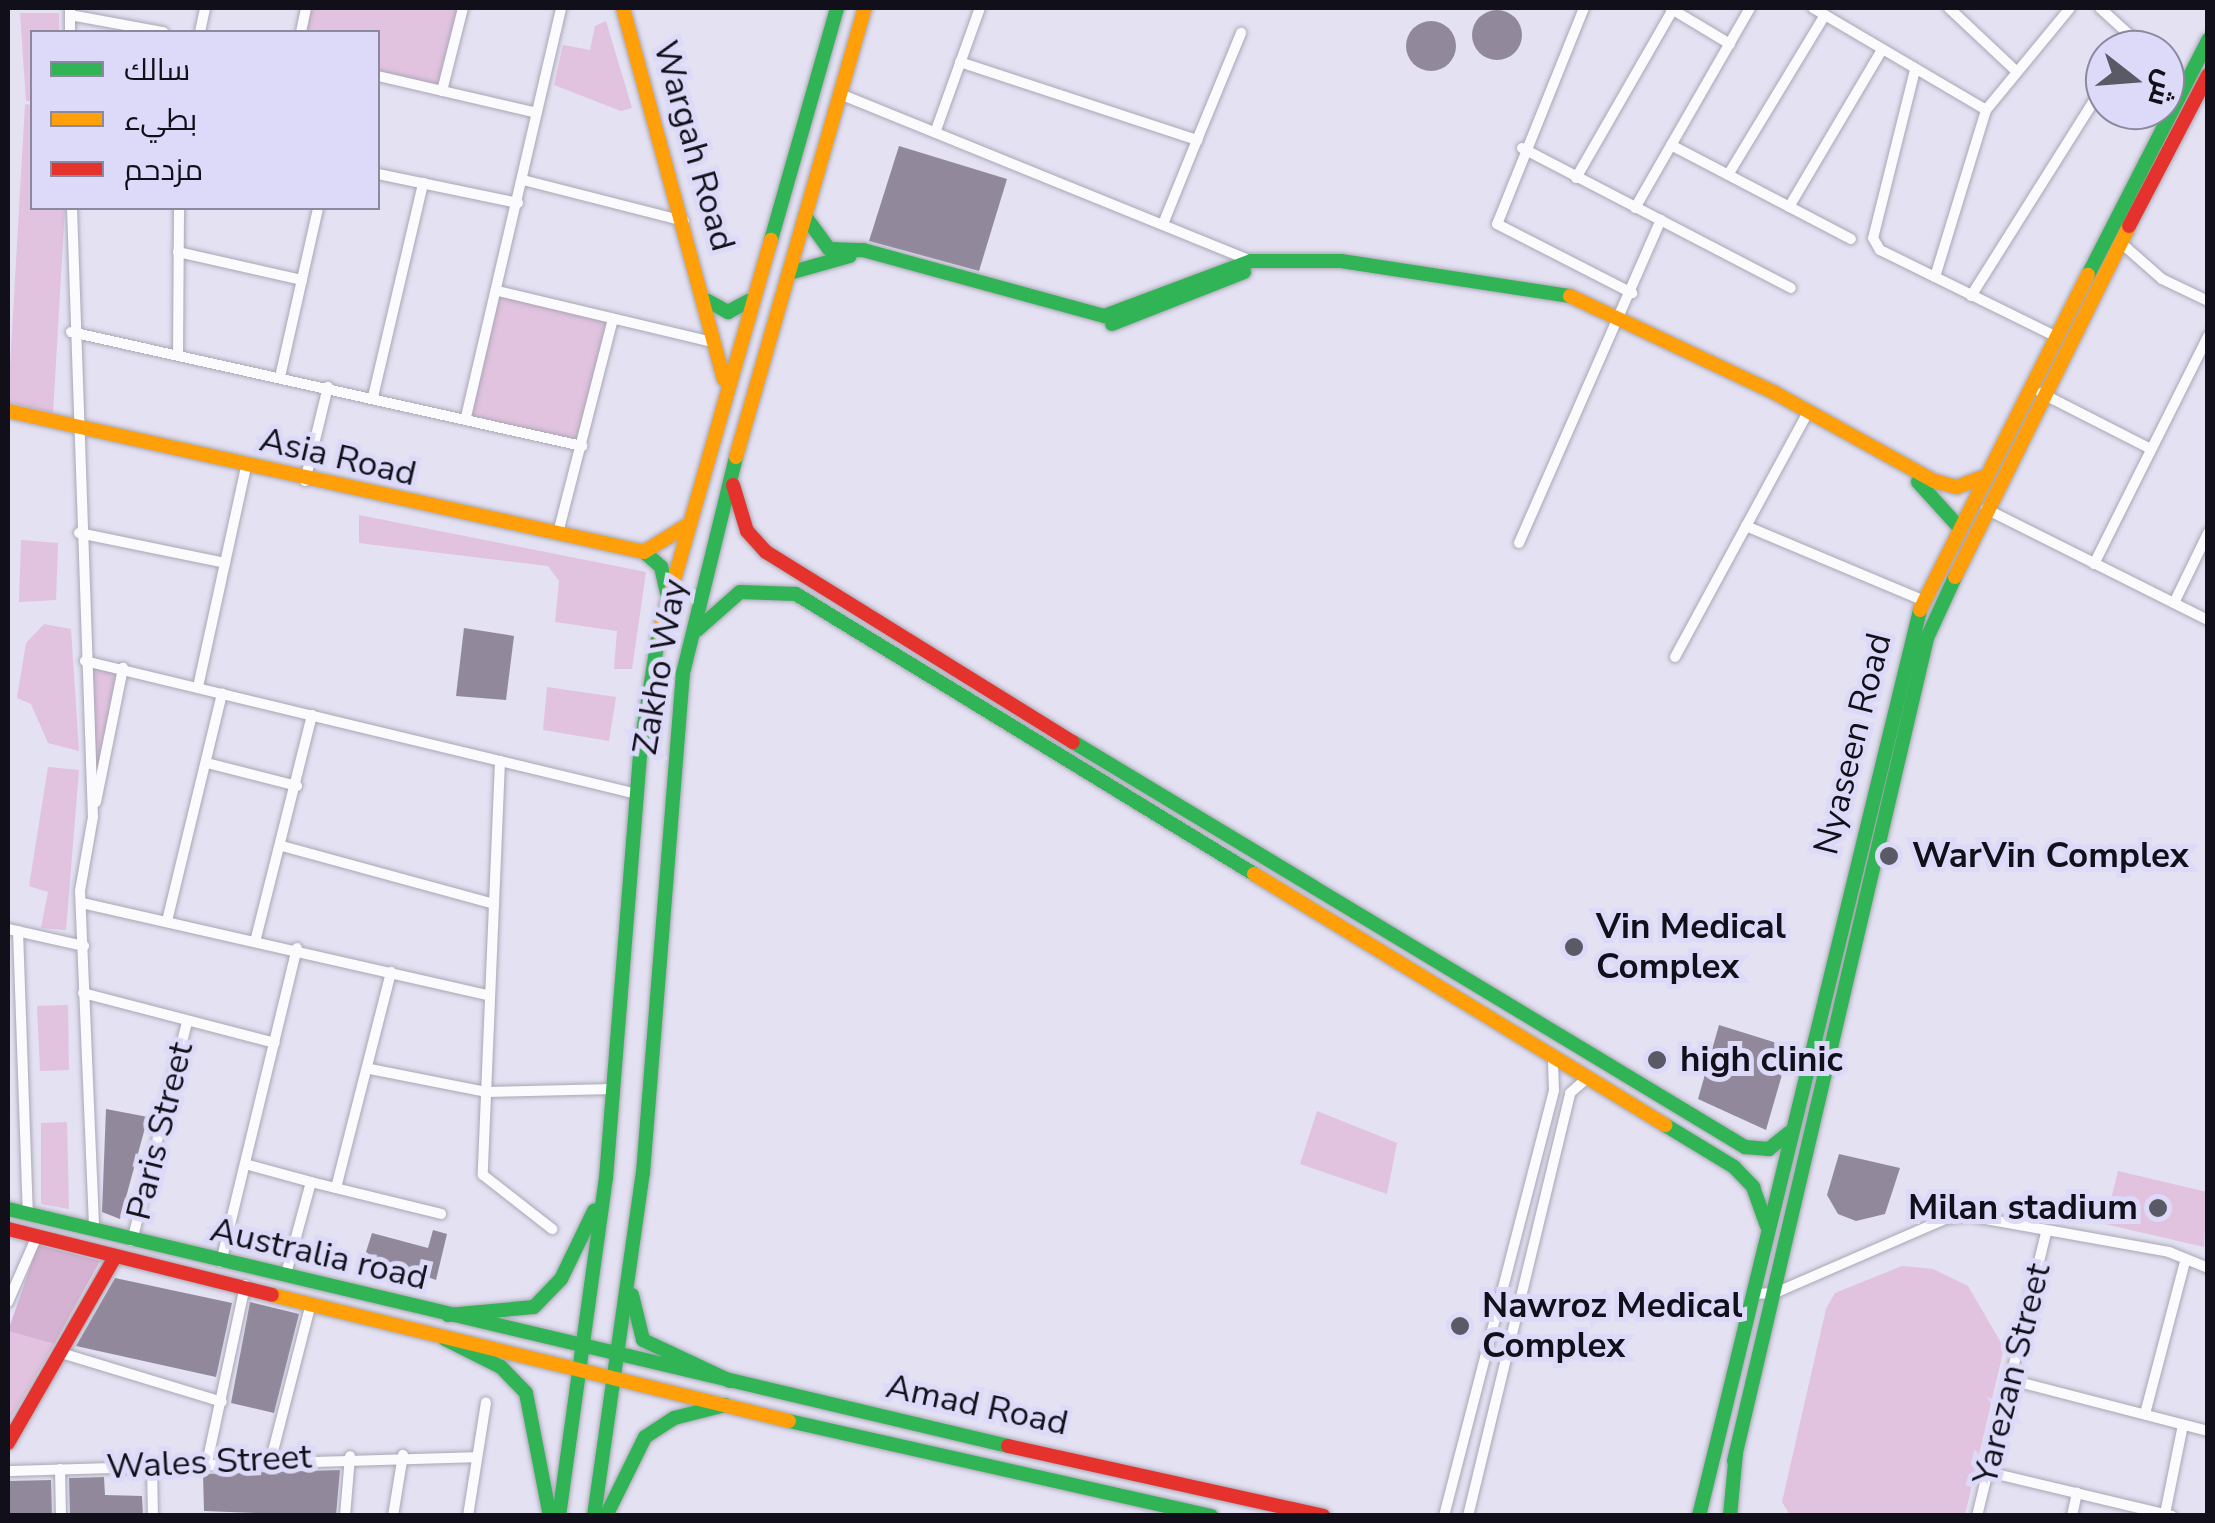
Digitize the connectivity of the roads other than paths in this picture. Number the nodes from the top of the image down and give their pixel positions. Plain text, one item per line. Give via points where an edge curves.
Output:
1 (463, 8) edge
2 (562, 8) edge
3 (622, 8) edge
4 (837, 8) edge
5 (980, 8) edge
6 (1584, 8) edge
7 (1671, 8) edge
8 (1750, 8) edge
9 (1813, 8) edge
10 (1950, 8) edge
11 (2070, 8) edge
12 (2100, 8) edge
13 (863, 10) edge
14 (70, 11) edge
15 (1825, 14) junction
16 (154, 30) edge
17 (2118, 30) edge
18 (1241, 32) dead end
19 (2208, 40) edge
20 (1730, 44) junction
21 (1882, 50) junction
22 (960, 62) junction
23 (1915, 70) junction
24 (2015, 70) junction
25 (2208, 75) edge
26 (380, 76) edge
27 (2186, 82) joint
28 (442, 91) junction
29 (840, 94) junction
30 (1986, 110) junction
31 (537, 113) junction
32 (2085, 115) edge
33 (936, 130) junction
34 (1197, 140) junction
35 (1671, 145) junction
36 (1522, 148) junction
37 (380, 174) edge
38 (1728, 176) junction
39 (1576, 178) junction
40 (523, 180) junction
41 (422, 183) junction
42 (518, 203) junction
43 (1789, 207) junction
44 (1635, 208) junction
45 (72, 210) edge
46 (178, 210) edge
47 (318, 210) edge
48 (805, 216) junction
49 (1661, 220) junction
50 (685, 221) junction
51 (1163, 224) junction
52 (1851, 239) dead end
53 (818, 241) junction
54 (2120, 242) junction
55 (178, 252) junction
56 (815, 262) junction
57 (1253, 262) junction
58 (789, 272) junction
59 (1935, 277) junction
60 (302, 280) junction
61 (1791, 288) dead end
62 (498, 291) junction
63 (1632, 292) junction
64 (1971, 296) junction
65 (708, 301) junction
66 (749, 301) junction
67 (2208, 301) edge
68 (613, 319) junction
69 (1621, 322) junction
70 (71, 332) junction
71 (2054, 336) junction
72 (2208, 336) edge
73 (716, 344) junction
74 (178, 356) junction
75 (2044, 372) junction
76 (280, 378) junction
77 (724, 380) junction
78 (328, 388) junction
79 (2041, 394) junction
80 (373, 397) junction
81 (12, 415) edge
82 (1806, 416) junction
83 (466, 417) junction
84 (74, 428) junction
85 (582, 446) junction
86 (2150, 449) junction
87 (246, 467) junction
88 (731, 475) junction
89 (1980, 478) junction
90 (305, 481) junction
91 (1951, 486) junction
92 (1942, 500) junction
93 (1986, 509) junction
94 (1957, 525) junction
95 (686, 526) junction
96 (1746, 526) junction
97 (79, 532) junction
98 (2208, 533) edge
99 (558, 534) junction
100 (1520, 543) dead end
101 (644, 552) junction
102 (225, 563) junction
103 (2094, 564) junction
104 (667, 597) junction
105 (1922, 600) junction
106 (2174, 603) junction
107 (2208, 620) edge
108 (863, 624) junction
109 (692, 639) junction
110 (1675, 657) dead end
111 (85, 661) junction
112 (123, 668) junction
113 (198, 687) junction
114 (222, 693) junction
115 (312, 715) junction
116 (1058, 731) junction
117 (1044, 748) junction
118 (500, 761) junction
119 (207, 764) junction
120 (296, 786) junction
121 (637, 794) junction
122 (92, 818) junction
123 (1235, 840) junction
124 (282, 846) junction
125 (1225, 858) junction
126 (1327, 896) junction
127 (82, 903) junction
128 (494, 904) junction
129 (1316, 913) junction
130 (168, 917) junction
131 (13, 930) edge
132 (256, 938) junction
133 (84, 946) junction
134 (296, 948) junction
135 (391, 972) junction
136 (83, 994) junction
137 (490, 996) junction
138 (1508, 1007) junction
139 (187, 1022) junction
140 (1497, 1023) junction
141 (275, 1044) junction
142 (1553, 1057) junction
143 (370, 1069) junction
144 (1587, 1078) junction
145 (614, 1089) junction
146 (1554, 1090) junction
147 (486, 1092) junction
148 (1570, 1094) junction
149 (1792, 1129) junction
150 (1754, 1150) junction
151 (246, 1164) junction
152 (1742, 1174) junction
153 (606, 1178) junction
154 (311, 1182) junction
155 (336, 1188) junction
156 (8, 1209) edge
157 (28, 1214) junction
158 (441, 1214) dead end
159 (8, 1229) edge
160 (552, 1229) dead end
161 (94, 1231) junction
162 (2046, 1233) junction
163 (36, 1236) junction
164 (1768, 1239) junction
165 (132, 1241) junction
166 (632, 1256) junction
167 (116, 1257) junction
168 (221, 1262) junction
169 (2184, 1264) junction
170 (2208, 1268) edge
171 (286, 1274) junction
172 (246, 1284) junction
173 (1775, 1293) junction
174 (1754, 1294) junction
175 (8, 1302) edge
176 (311, 1302) junction
177 (448, 1315) junction
178 (445, 1338) junction
179 (581, 1350) junction
180 (61, 1353) junction
181 (616, 1356) junction
182 (579, 1372) junction
183 (2011, 1380) junction
184 (614, 1381) junction
185 (730, 1382) junction
186 (222, 1402) junction
187 (486, 1402) dead end
188 (725, 1405) junction
189 (2145, 1414) junction
190 (2183, 1425) junction
191 (2208, 1430) edge
192 (8, 1442) edge
193 (1736, 1453) junction
194 (403, 1455) junction
195 (350, 1456) junction
196 (478, 1457) junction
197 (271, 1459) junction
198 (207, 1464) junction
199 (152, 1466) junction
200 (60, 1469) junction
201 (8, 1471) edge
202 (1988, 1472) junction
203 (2077, 1493) junction
204 (1188, 1513) edge
205 (2168, 1515) edge
206 (62, 1516) edge
207 (153, 1516) edge
208 (345, 1516) edge
209 (393, 1516) edge
210 (468, 1516) edge
211 (550, 1516) edge
212 (559, 1516) edge
213 (594, 1516) edge
214 (606, 1516) edge
215 (1211, 1516) edge
216 (1323, 1516) edge
217 (1444, 1516) edge
218 (1468, 1516) edge
219 (1700, 1516) edge
220 (1722, 1516) edge
221 (1730, 1516) edge
222 (1977, 1516) edge
223 (2072, 1516) edge

1 - 28 street
2 - 31 street
3 - 50 main road, Wargah Road
4 - 66 main road, Zakho Way
5 - 22 street
6 - 36 street
7 - 20 street
7 - 39 street
8 - 20 street
9 - 15 street
10 - 24 street
11 - 24 street
12 - 17 street
13 - 29 main road, Zakho Way
14 - 16 street
15 - 21 street
15 - 38 street
18 - 34 street
19 - 27 main road, Nyaseen Road
20 - 35 street
21 - 23 street
21 - 43 street
22 - 33 street
22 - 34 street
23 - 30 street
23 - 59 street via 1873,238 1880,250
24 - 30 street
25 - 54 main road, Nyaseen Road
26 - 28 street
27 - 71 main road, Nyaseen Road
28 - 31 street
29 - 33 street
29 - 48 main road, Zakho Way
30 - 59 street
31 - 40 street
32 - 64 street
33 - 51 street
34 - 51 street
35 - 38 street
35 - 44 street
36 - 39 street
36 - 63 street via 1497,224
37 - 41 street
38 - 43 street
39 - 44 street
40 - 42 street
40 - 50 street
41 - 42 street
41 - 80 street
42 - 62 street
43 - 52 street
44 - 49 street
45 - 70 street
46 - 55 street
47 - 60 street
48 - 53 main road
48 - 58 main road, Zakho Way
49 - 61 street
49 - 63 street
50 - 65 main road, Wargah Road
51 - 57 street
53 - 56 main road via 810,252
53 - 57 main road via 1104,316 1146,306 1224,266
54 - 67 street via 2162,279
54 - 75 main road, Nyaseen Road
55 - 60 street
55 - 74 street
56 - 58 main road
56 - 69 main road via 866,259 1108,325 1149,315 1227,275 1288,269 1555,296
57 - 69 main road via 1341,261 1551,286
58 - 88 main road, Zakho Way
59 - 64 street
60 - 76 street
62 - 68 street
62 - 83 street
63 - 69 street
64 - 71 street
65 - 66 main road via 728,312
65 - 73 main road, Wargah Road
66 - 77 main road, Zakho Way
68 - 73 street
68 - 85 street
69 - 82 main road
69 - 91 main road
69 - 100 street
70 - 74 street
70 - 84 street
71 - 75 main road, Nyaseen Road
72 - 86 street
73 - 77 main road, Wargah Road
74 - 76 street
75 - 79 main road, Nyaseen Road
75 - 89 main road, Nyaseen Road
76 - 78 street
77 - 95 main road, Zakho Way
78 - 80 street
78 - 90 street
79 - 86 street
79 - 93 main road, Nyaseen Road
80 - 83 street
81 - 84 main road, Asia Road
82 - 92 main road
82 - 96 street
83 - 85 street
84 - 87 main road, Asia Road
84 - 97 street
85 - 99 street
86 - 103 street
87 - 90 main road, Asia Road
87 - 102 street
88 - 108 main road via 747,530 766,552
88 - 109 main road, Zakho Way
89 - 91 main road
89 - 94 main road, Nyaseen Road
90 - 99 main road, Asia Road
91 - 92 main road via 1954,497
92 - 94 main road
93 - 103 street
93 - 173 main road, Nyaseen Road via 1927,638
94 - 105 main road, Nyaseen Road
95 - 101 main road
95 - 104 main road, Zakho Way
96 - 105 street
96 - 110 street
97 - 102 street
97 - 111 street
98 - 106 street
99 - 101 main road, Asia Road
101 - 104 main road via 661,567
102 - 113 street
103 - 106 street
104 - 121 main road, Zakho Way
105 - 149 main road, Nyaseen Road
106 - 107 street
108 - 109 main road via 773,589 726,601
108 - 116 main road
108 - 117 main road
109 - 166 main road, Zakho Way via 667,802
111 - 112 street
111 - 122 street
112 - 113 street
112 - 122 street
113 - 114 street
114 - 115 street
114 - 119 street
115 - 118 street
115 - 120 street
116 - 117 main road
116 - 123 main road
117 - 125 main road
118 - 121 street
118 - 128 street
119 - 120 street
119 - 130 street
120 - 124 street
121 - 145 main road, Zakho Way
122 - 127 street
123 - 125 main road
123 - 126 main road
124 - 128 street
124 - 132 street
125 - 129 main road
126 - 129 main road
126 - 138 main road
127 - 130 street
127 - 133 street
128 - 137 street
129 - 140 main road
130 - 132 street
131 - 133 street
131 - 157 street
132 - 134 street
133 - 136 street
134 - 135 street
134 - 141 street
135 - 137 street
135 - 143 street
136 - 139 street
136 - 161 street
137 - 147 street
138 - 140 main road
138 - 150 main road
139 - 141 street
139 - 165 street, Paris Street
140 - 142 main road
141 - 151 street
142 - 144 main road
142 - 146 street
143 - 147 street
143 - 155 street
144 - 148 street
144 - 152 main road
145 - 147 street
145 - 153 main road, Zakho Way
146 - 148 street
146 - 217 street
147 - 160 street via 483,1175 497,1194
148 - 218 street
149 - 150 main road via 1769,1150
149 - 164 main road, Nyaseen Road
150 - 152 main road via 1754,1169
151 - 154 street
151 - 168 street
152 - 164 main road via 1762,1203
153 - 177 main road via 573,1258 546,1296 519,1313
153 - 179 main road, Zakho Way
154 - 155 street
154 - 171 street
155 - 158 street
156 - 157 main road, Australia road
157 - 161 main road, Australia road
159 - 163 main road, Australia road
161 - 165 main road, Australia road
162 - 169 street via 2169,1252
162 - 173 street via 1944,1219
162 - 183 street, Yarezan Street
163 - 167 main road, Australia road
163 - 175 street
164 - 174 main road, Nyaseen Road
165 - 168 main road, Australia road
166 - 181 main road, Zakho Way
166 - 185 main road via 643,1340
167 - 172 main road, Australia road
167 - 180 main road
168 - 171 main road, Australia road
169 - 170 street
169 - 189 street
171 - 177 main road, Australia road
172 - 176 main road, Australia road
172 - 186 street
173 - 174 street
173 - 193 main road, Nyaseen Road
174 - 219 main road, Nyaseen Road
176 - 178 main road, Australia road
176 - 197 street
177 - 179 main road, Australia road
178 - 182 main road, Australia road
178 - 211 main road via 500,1367 526,1394 538,1424
179 - 181 main road, Australia road
179 - 182 main road, Zakho Way
180 - 186 street
180 - 192 main road
181 - 184 main road, Zakho Way
181 - 185 main road, Amad Road
182 - 184 main road, Australia road
182 - 212 main road
183 - 189 street
183 - 202 street, Yarezan Street
184 - 188 main road, Amad Road
184 - 213 main road
185 - 216 main road, Amad Road
186 - 198 street
187 - 196 street
188 - 204 main road, Amad Road
188 - 214 main road via 674,1418 646,1436
189 - 190 street
190 - 191 street
190 - 205 street
193 - 220 main road, Nyaseen Road
193 - 221 main road
194 - 195 street
194 - 196 street
194 - 209 street
195 - 197 street, Wales Street
195 - 208 street, Wales Street
196 - 210 street
197 - 198 street, Wales Street
198 - 199 street, Wales Street
199 - 200 street, Wales Street
199 - 207 street
200 - 201 street, Wales Street
200 - 206 street
202 - 203 street
202 - 222 street, Yarezan Street
203 - 205 street
203 - 223 street
204 - 215 main road, Amad Road

